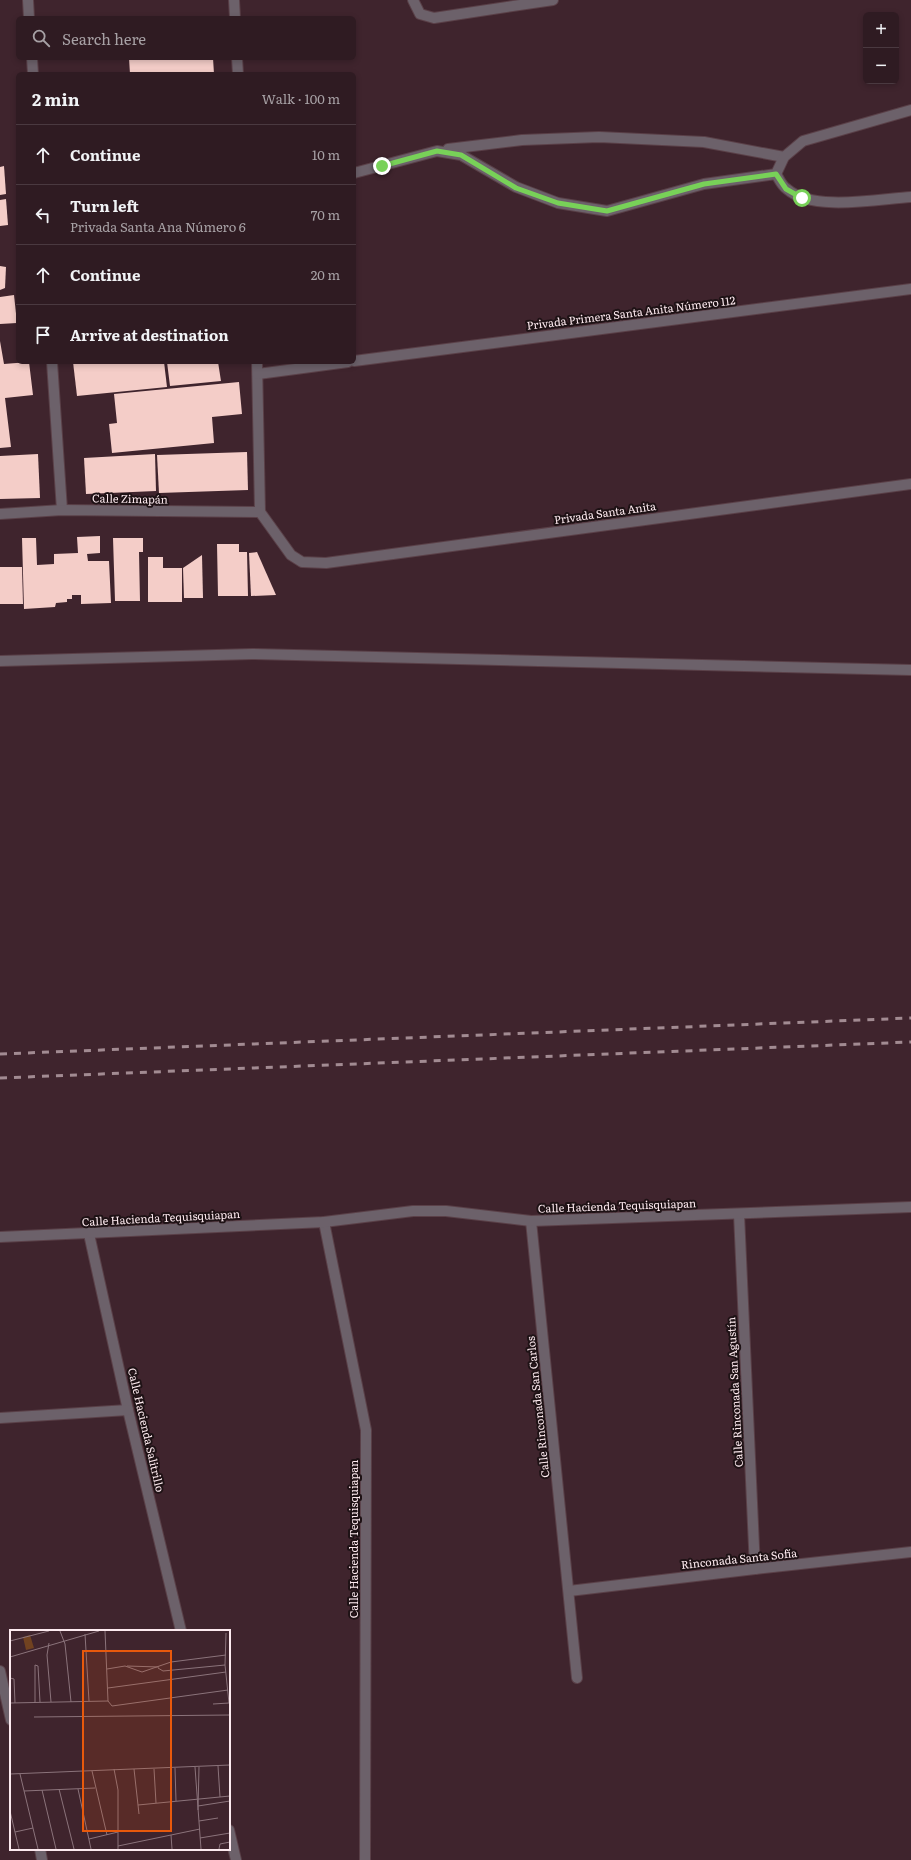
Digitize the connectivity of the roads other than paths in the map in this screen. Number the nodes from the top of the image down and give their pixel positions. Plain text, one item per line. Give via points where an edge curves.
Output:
1 (28, 0) edge
2 (234, 0) edge
3 (413, 0) edge
4 (553, 0) edge
5 (29, 16) edge
6 (235, 16) edge
7 (32, 60) edge
8 (237, 60) edge
9 (33, 72) edge
10 (238, 72) edge
11 (911, 110) edge
12 (437, 151) junction
13 (784, 157) junction
14 (356, 172) edge
15 (776, 174) junction
16 (911, 197) edge
17 (911, 290) edge
18 (356, 361) edge
19 (52, 364) edge
20 (257, 364) edge
21 (333, 364) edge
22 (258, 374) junction
23 (911, 484) edge
24 (62, 510) junction
25 (260, 512) junction
26 (0, 514) edge
27 (0, 661) edge
28 (911, 670) edge
29 (911, 1207) edge
30 (739, 1214) junction
31 (531, 1221) junction
32 (324, 1222) junction
33 (90, 1234) junction
34 (0, 1237) edge
35 (128, 1410) junction
36 (0, 1418) edge
37 (911, 1552) edge
38 (755, 1569) junction
39 (569, 1591) junction
40 (181, 1630) edge
41 (0, 1671) edge
42 (577, 1678) dead end
43 (10, 1716) edge
44 (230, 1834) edge
45 (40, 1850) edge
46 (42, 1860) edge
47 (236, 1860) edge
48 (365, 1860) edge

1 - 5 street
2 - 6 street
3 - 4 street via 420,14 434,18
7 - 9 street
8 - 10 street
11 - 13 street via 803,141
12 - 13 street via 522,140 599,136 704,142
12 - 14 street
12 - 15 street via 461,155 516,188 558,203 607,211 704,184
13 - 15 street
15 - 16 street via 786,189 802,198 827,203
17 - 18 street, Privada Primera Santa Anita Número 112
19 - 24 street
20 - 22 street
21 - 22 street
22 - 25 street
23 - 25 street, Privada Santa Anita via 334,562 302,562 291,555
24 - 25 street, Calle Zimapán
24 - 26 street, Calle Zimapán
27 - 28 street via 252,654
29 - 30 street, Calle Hacienda Tequisquiapan
30 - 31 street, Calle Hacienda Tequisquiapan
30 - 38 street, Calle Rinconada San Agustín
31 - 32 street, Calle Hacienda Tequisquiapan via 446,1211 413,1211
31 - 39 street, Calle Rinconada San Carlos
32 - 33 street, Calle Hacienda Tequisquiapan
32 - 48 street, Calle Hacienda Tequisquiapan via 366,1430
33 - 34 street, Calle Hacienda Tequisquiapan
33 - 35 street, Calle Hacienda Salitrillo
35 - 36 street
35 - 40 street, Calle Hacienda Salitrillo
37 - 38 street, Rinconada Santa Sofía
38 - 39 street, Rinconada Santa Sofía
39 - 42 street, Calle Rinconada San Carlos
41 - 43 street
44 - 47 street
45 - 46 street

